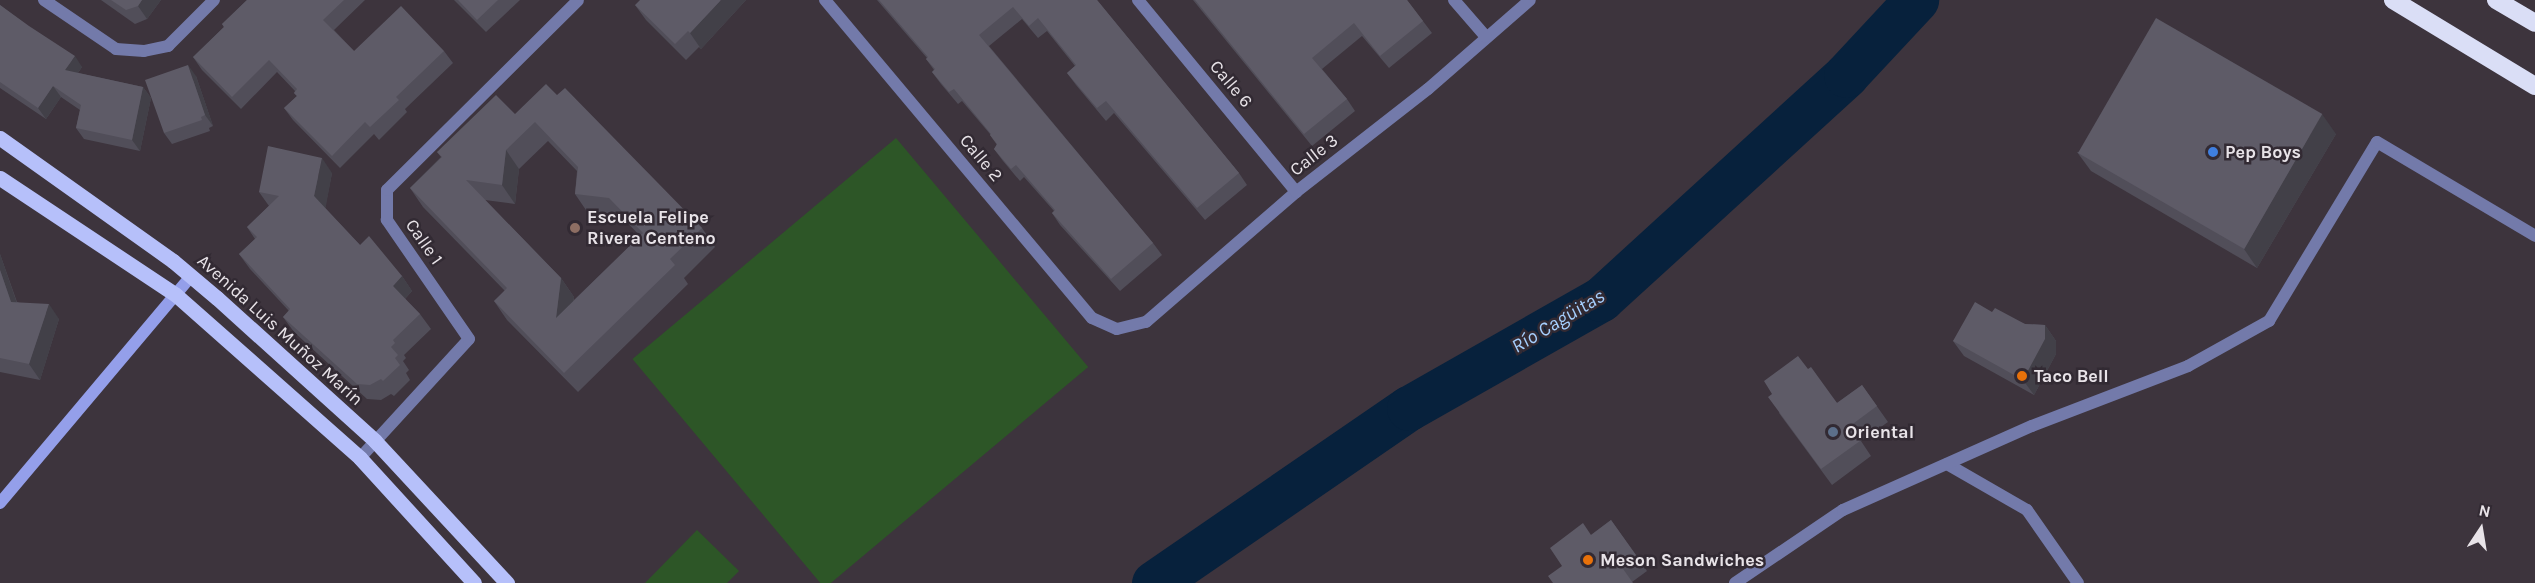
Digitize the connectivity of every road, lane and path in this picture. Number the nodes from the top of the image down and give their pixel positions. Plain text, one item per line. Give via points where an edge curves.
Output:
1 (44, 0) edge
2 (214, 0) edge
3 (578, 0) edge
4 (825, 0) edge
5 (1138, 0) edge
6 (1454, 0) edge
7 (1530, 0) edge
8 (2392, 0) edge
9 (2496, 0) edge
10 (2535, 23) edge
11 (1486, 37) junction
12 (2535, 86) edge
13 (0, 138) edge
14 (0, 178) edge
15 (1296, 192) junction
16 (2535, 236) edge
17 (191, 276) junction
18 (176, 295) junction
19 (1117, 329) joint
20 (375, 441) junction
21 (360, 458) junction
22 (1947, 464) junction
23 (0, 503) edge
24 (474, 583) edge
25 (507, 583) edge
26 (1736, 583) edge
27 (2078, 583) edge

1 - 2 street via 116,49 144,51 168,46
3 - 20 street, Calle 1 via 387,190 387,220 469,339
4 - 19 street, Calle 2 via 1092,318
5 - 15 street, Calle 6
6 - 11 street
7 - 11 street, Calle 3
8 - 12 highway
9 - 10 highway
11 - 15 street, Calle 3 via 1428,89
13 - 17 main road, Avenida Luis Muñoz Marín
14 - 18 main road
15 - 19 street, Calle 3 via 1146,322
16 - 22 street via 2377,142 2270,321 2188,366 2032,426
17 - 18 street
17 - 20 main road, Avenida Luis Muñoz Marín
18 - 21 main road
18 - 23 street
20 - 21 street, Calle 1
20 - 25 main road, Avenida Luis Muñoz Marín
21 - 24 main road
22 - 26 street via 1843,510
22 - 27 street via 2027,510

